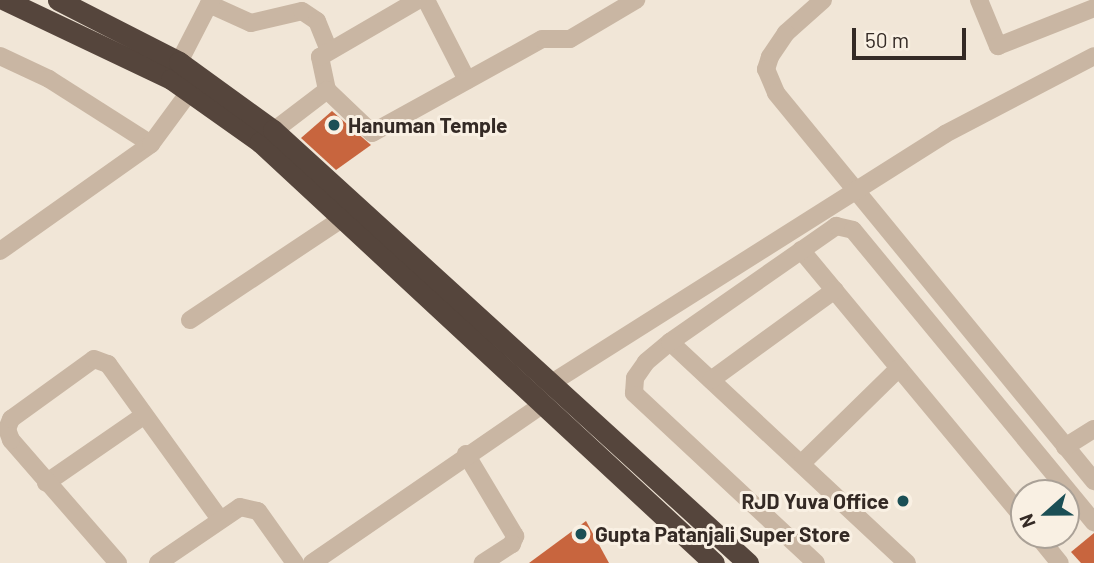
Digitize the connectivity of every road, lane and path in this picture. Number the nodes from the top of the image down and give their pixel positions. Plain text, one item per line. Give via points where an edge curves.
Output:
1 (5, 0) edge
2 (58, 0) edge
3 (418, 0) edge
4 (426, 0) edge
5 (636, 0) edge
6 (822, 0) edge
7 (979, 0) edge
8 (210, 2) edge
9 (1094, 8) edge
10 (329, 50) junction
11 (0, 56) edge
12 (1094, 56) edge
13 (175, 70) junction
14 (467, 80) junction
15 (327, 90) junction
16 (190, 92) junction
17 (267, 136) junction
18 (151, 144) junction
19 (853, 192) junction
20 (343, 218) junction
21 (802, 250) junction
22 (0, 251) edge
23 (835, 290) junction
24 (190, 320) dead end
25 (670, 342) junction
26 (899, 368) junction
27 (711, 380) junction
28 (542, 394) junction
29 (143, 416) junction
30 (1094, 429) edge
31 (1065, 447) junction
32 (466, 454) junction
33 (801, 464) junction
34 (1094, 481) edge
35 (46, 483) junction
36 (1010, 502) edge
37 (219, 519) junction
38 (1094, 522) edge
39 (1048, 549) edge
40 (118, 563) edge
41 (158, 563) edge
42 (295, 563) edge
43 (312, 563) edge
44 (483, 563) edge
45 (714, 563) edge
46 (748, 563) edge
47 (816, 563) edge
48 (907, 563) edge
49 (1060, 563) edge

1 - 13 highway
2 - 13 highway
3 - 10 street
4 - 14 street
5 - 14 street via 570,39 542,39
6 - 19 street via 786,33 766,69 776,93
7 - 9 street via 998,47
8 - 10 street via 251,23 302,10 317,22
8 - 13 street
10 - 15 street via 319,66
11 - 18 street via 49,79
12 - 19 street via 986,110
13 - 16 highway
13 - 17 highway
14 - 15 street via 372,133
15 - 17 street
16 - 17 highway
16 - 18 street
17 - 20 highway
17 - 28 highway
18 - 22 street
19 - 28 street
19 - 31 street
20 - 24 street
20 - 28 highway
21 - 23 street
21 - 25 street
21 - 38 street via 836,226 853,230
23 - 26 street
23 - 27 street
25 - 27 street
25 - 47 street via 635,378 639,401
26 - 33 street
26 - 36 street
27 - 33 street
28 - 32 street
28 - 45 highway
28 - 46 highway
29 - 35 street
29 - 35 street via 108,364 94,359 11,419 11,440
29 - 37 street
30 - 31 street
31 - 34 street
32 - 43 street
32 - 44 street via 515,536 512,544
33 - 48 street
35 - 40 street
37 - 41 street
37 - 42 street via 240,507 258,511
39 - 49 street

